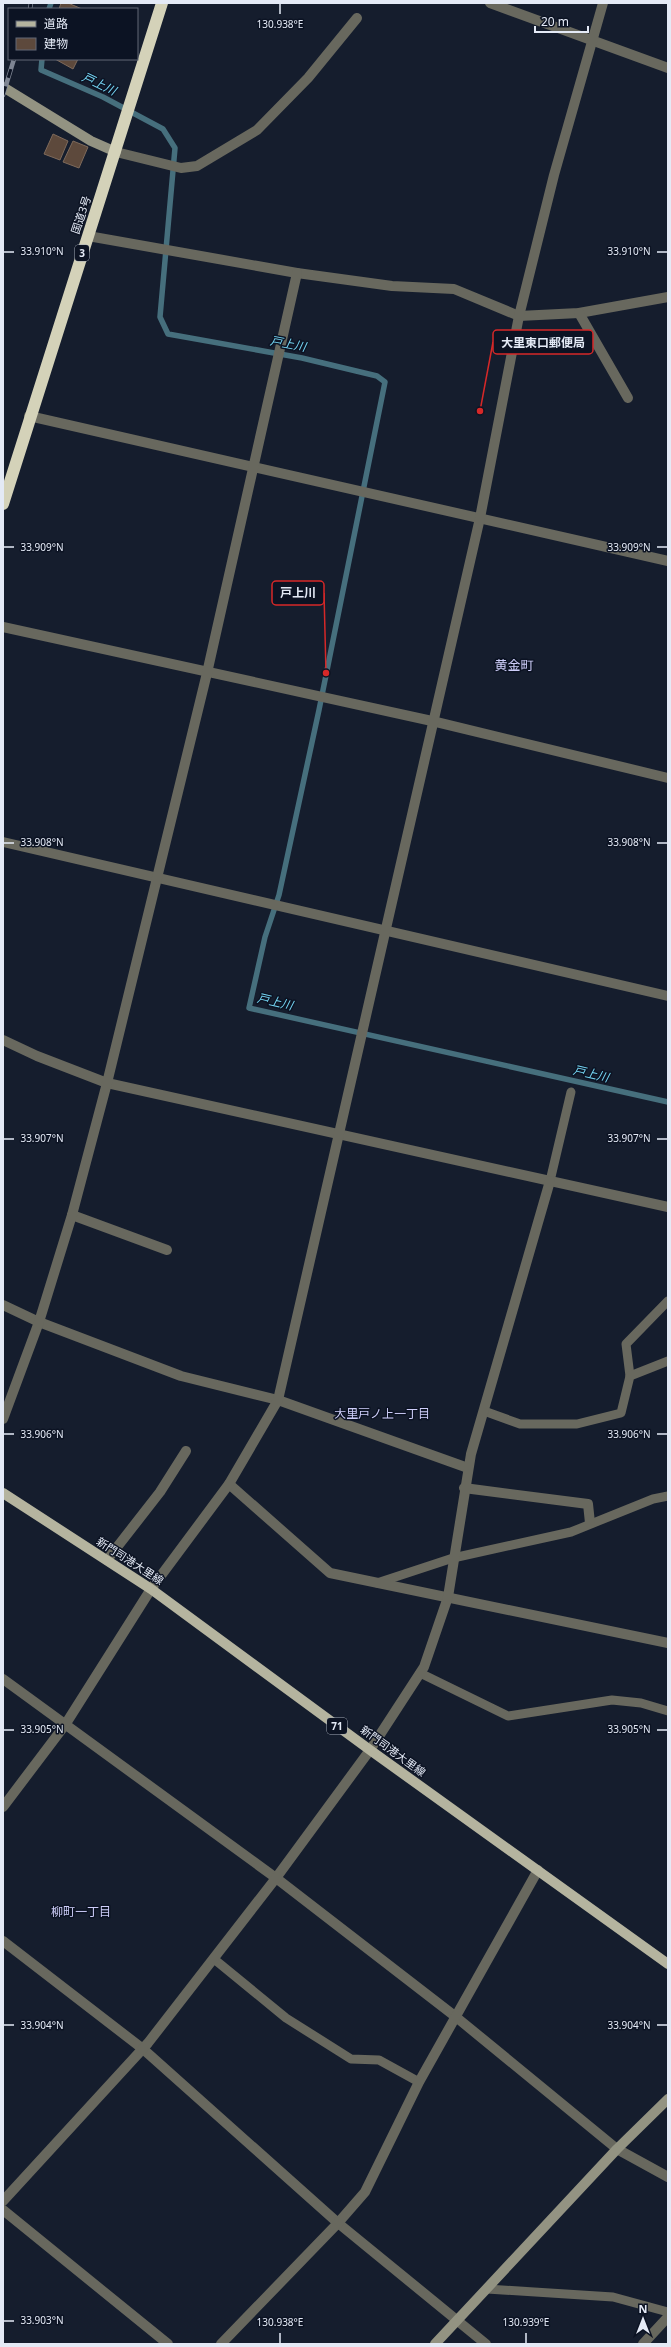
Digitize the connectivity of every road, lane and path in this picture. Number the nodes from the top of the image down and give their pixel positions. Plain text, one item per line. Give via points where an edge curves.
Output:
1 (162, 3) edge
2 (490, 3) edge
3 (603, 3) edge
4 (357, 18) dead end
5 (591, 41) junction
6 (668, 68) edge
7 (3, 87) edge
8 (116, 152) junction
9 (88, 236) junction
10 (297, 273) junction
11 (668, 297) edge
12 (579, 313) junction
13 (519, 316) junction
14 (628, 398) dead end
15 (30, 416) junction
16 (253, 466) junction
17 (3, 504) edge
18 (480, 518) junction
19 (668, 562) edge
20 (3, 627) edge
21 (207, 673) junction
22 (432, 721) junction
23 (668, 778) edge
24 (3, 842) edge
25 (158, 878) junction
26 (386, 929) junction
27 (668, 996) edge
28 (3, 1040) edge
29 (107, 1083) junction
30 (572, 1092) dead end
31 (337, 1135) junction
32 (550, 1181) junction
33 (668, 1207) edge
34 (72, 1215) junction
35 (167, 1250) dead end
36 (668, 1301) edge
37 (3, 1305) edge
38 (39, 1322) junction
39 (668, 1361) edge
40 (630, 1376) junction
41 (278, 1400) junction
42 (484, 1411) junction
43 (3, 1419) edge
44 (186, 1451) dead end
45 (468, 1468) junction
46 (229, 1484) junction
47 (464, 1488) junction
48 (3, 1493) edge
49 (668, 1496) edge
50 (590, 1523) junction
51 (453, 1558) junction
52 (107, 1560) junction
53 (376, 1584) junction
54 (152, 1589) junction
55 (448, 1597) junction
56 (668, 1643) edge
57 (420, 1673) junction
58 (3, 1679) edge
59 (668, 1711) edge
60 (66, 1725) junction
61 (370, 1750) junction
62 (3, 1807) edge
63 (538, 1870) junction
64 (276, 1878) junction
65 (3, 1941) edge
66 (214, 1959) junction
67 (668, 1964) edge
68 (456, 2017) junction
69 (143, 2049) junction
70 (419, 2082) junction
71 (668, 2099) edge
72 (617, 2149) junction
73 (668, 2176) edge
74 (3, 2201) edge
75 (3, 2210) edge
76 (338, 2223) junction
77 (487, 2289) junction
78 (668, 2312) edge
79 (668, 2317) edge
80 (458, 2320) junction
81 (168, 2344) edge
82 (221, 2344) edge
83 (435, 2344) edge
84 (486, 2344) edge
85 (643, 2344) edge

1 - 8 highway, 国道3号 / 3
2 - 5 street
3 - 5 street
4 - 8 street via 308,78 257,130 197,166 181,168
5 - 6 street
5 - 13 street
7 - 8 street via 91,141
8 - 9 highway, 国道3号 / 3
9 - 10 street
9 - 15 highway, 国道3号 / 3
10 - 13 street via 392,286 454,289
10 - 16 street
11 - 12 street
12 - 13 street
12 - 14 street
13 - 18 street
15 - 16 street
15 - 17 highway, 国道3号 / 3
16 - 18 street
16 - 21 street
18 - 19 street
18 - 22 street
20 - 21 street
21 - 22 street
21 - 25 street
22 - 23 street
22 - 26 street
24 - 25 street
25 - 26 street
25 - 29 street
26 - 27 street
26 - 31 street
28 - 29 street
29 - 31 street
29 - 34 street
30 - 32 lane
31 - 32 street
31 - 41 street
32 - 33 street
32 - 42 street
34 - 35 street
34 - 38 street
36 - 40 lane via 626,1344
37 - 38 street
38 - 41 street via 181,1376
38 - 43 street
39 - 40 lane
40 - 42 lane via 621,1413 577,1424 520,1424
41 - 45 street
41 - 46 street
42 - 45 street
44 - 52 street via 160,1492
45 - 47 street
46 - 53 street via 330,1573
46 - 54 street
47 - 50 street via 588,1504
47 - 51 street
48 - 52 main road, 新門司港大里線 / 71
49 - 50 lane via 653,1499
50 - 51 lane via 570,1532
51 - 53 lane
51 - 55 street
52 - 54 main road, 新門司港大里線 / 71
53 - 55 street
54 - 60 street
54 - 61 main road, 新門司港大里線 / 71
55 - 56 street
55 - 57 street via 434,1642
57 - 59 lane via 508,1716 612,1700 642,1703
57 - 61 street
58 - 60 street
60 - 62 street
60 - 64 street
61 - 63 main road, 新門司港大里線 / 71
61 - 64 street
63 - 67 main road, 新門司港大里線 / 71
63 - 68 street
64 - 66 street
64 - 68 street
65 - 69 street
66 - 69 street
66 - 70 lane via 286,2018 351,2059 379,2060
68 - 70 street
68 - 72 street
69 - 74 street
69 - 76 street
70 - 76 street via 365,2192
71 - 72 street
72 - 73 street
72 - 77 street
75 - 81 street
76 - 80 street
76 - 82 street
77 - 78 lane via 613,2297
77 - 80 street
79 - 85 street
80 - 83 street
80 - 84 street

